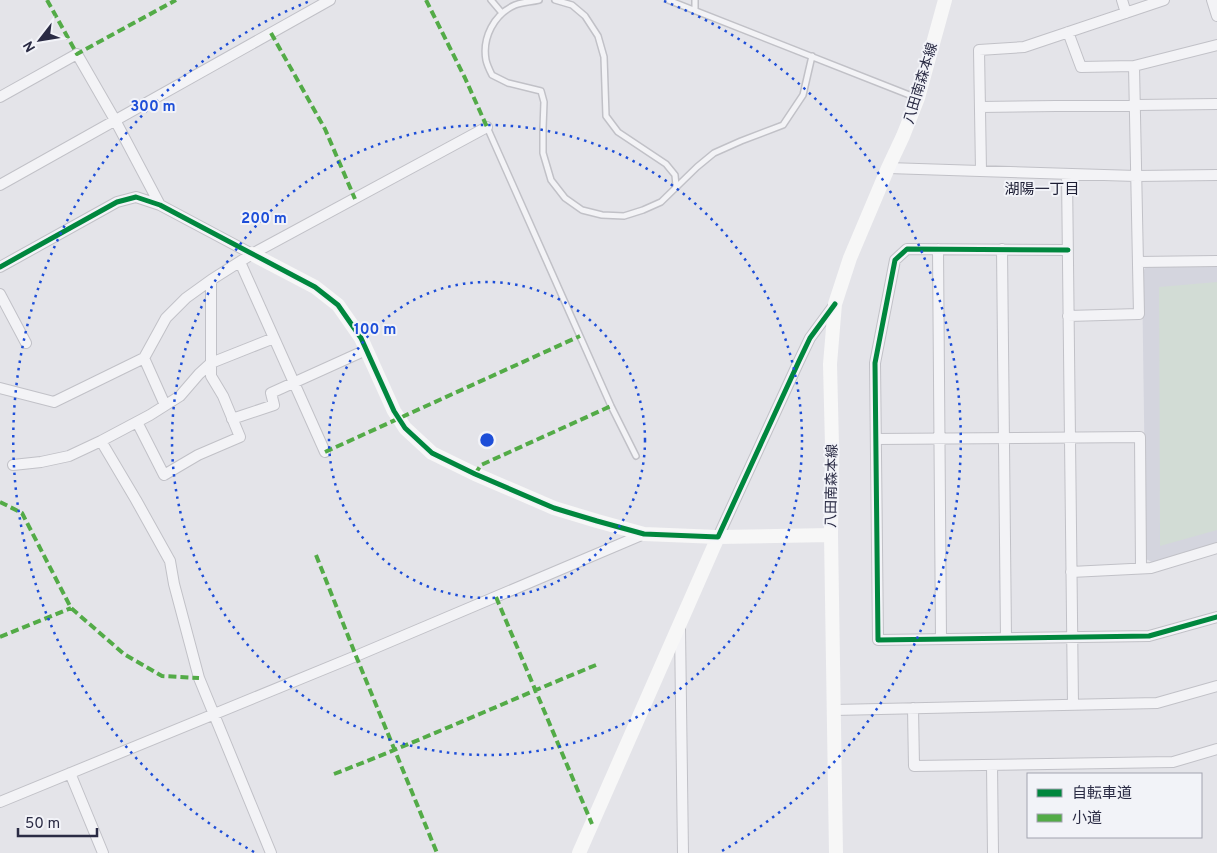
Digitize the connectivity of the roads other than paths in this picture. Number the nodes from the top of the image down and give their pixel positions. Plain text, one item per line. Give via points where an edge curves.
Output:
1 (330, 0) edge
2 (491, 0) edge
3 (539, 0) edge
4 (556, 0) edge
5 (668, 0) edge
6 (695, 0) edge
7 (945, 0) edge
8 (1122, 0) edge
9 (1164, 0) edge
10 (1212, 0) edge
11 (696, 11) junction
12 (502, 12) junction
13 (1126, 13) junction
14 (1217, 16) edge
15 (1068, 32) junction
16 (1217, 45) edge
17 (812, 56) junction
18 (1134, 66) junction
19 (0, 97) edge
20 (918, 98) junction
21 (1217, 104) edge
22 (1135, 105) junction
23 (980, 107) junction
24 (115, 120) junction
25 (488, 127) joint
26 (888, 168) junction
27 (981, 171) junction
28 (1067, 174) junction
29 (1217, 175) edge
30 (1136, 176) junction
31 (0, 185) edge
32 (676, 186) junction
33 (160, 204) junction
34 (938, 249) junction
35 (1002, 249) junction
36 (1068, 250) junction
37 (246, 258) junction
38 (1217, 261) edge
39 (1138, 262) junction
40 (0, 267) edge
41 (211, 280) junction
42 (0, 294) edge
43 (835, 304) junction
44 (1068, 316) junction
45 (274, 338) junction
46 (26, 342) dead end
47 (366, 350) junction
48 (144, 358) junction
49 (211, 363) junction
50 (294, 382) junction
51 (0, 388) edge
52 (165, 406) junction
53 (232, 419) junction
54 (137, 422) junction
55 (1004, 438) junction
56 (1070, 438) junction
57 (876, 439) junction
58 (939, 439) junction
59 (101, 441) junction
60 (325, 452) dead end
61 (636, 456) dead end
62 (14, 465) dead end
63 (644, 534) junction
64 (831, 535) junction
65 (718, 538) junction
66 (1217, 548) edge
67 (1141, 568) junction
68 (1071, 572) junction
69 (1217, 617) edge
70 (680, 625) junction
71 (1072, 637) junction
72 (1006, 638) junction
73 (941, 639) junction
74 (1217, 686) edge
75 (1073, 705) junction
76 (913, 708) junction
77 (834, 710) junction
78 (214, 714) junction
79 (1217, 749) edge
80 (992, 765) junction
81 (70, 772) junction
82 (0, 802) edge
83 (103, 853) edge
84 (271, 853) edge
85 (579, 853) edge
86 (684, 853) edge
87 (836, 853) edge
88 (993, 853) edge

1 - 24 street
2 - 12 lane
3 - 12 lane
4 - 32 lane via 572,5 585,16 598,36 604,57 606,116 618,132 666,164 675,175
5 - 11 lane
6 - 11 lane
7 - 20 main road, 八田南森本線
8 - 13 street
9 - 13 street
10 - 14 street
11 - 17 lane
12 - 32 lane via 490,28 486,61 492,75 508,83 541,91 544,102 543,153 550,180 565,198 582,210 624,216 661,202
13 - 15 street
15 - 18 street via 1081,67
15 - 23 street via 1024,47 980,50
16 - 18 street
17 - 20 lane
17 - 32 lane via 803,95 783,125 714,153
18 - 22 street
19 - 24 street via 78,54
20 - 26 main road, 八田南森本線
21 - 22 street
22 - 23 street
22 - 30 street
23 - 27 street
24 - 31 street
24 - 33 street
25 - 37 street
25 - 61 lane
26 - 27 street
26 - 43 main road, 八田南森本線 via 850,258
27 - 28 street
28 - 30 street
28 - 36 street
29 - 30 street
30 - 39 street
33 - 37 street
33 - 40 street via 136,197 117,202
34 - 35 street
34 - 57 street via 906,249 895,260 875,363
34 - 58 street
35 - 36 street
35 - 55 street
36 - 44 street
37 - 41 street
37 - 45 street
37 - 47 main road, 八田南森本線 via 315,287 338,305
38 - 39 street
39 - 44 street via 1139,314
41 - 48 street via 166,318
41 - 49 street
42 - 46 street
43 - 64 main road, 八田南森本線 via 830,364
43 - 65 street via 806,345
44 - 56 street
45 - 49 street
45 - 50 street
47 - 50 street
47 - 63 main road, 八田南森本線 via 394,411 405,428 432,454 554,508
48 - 51 street via 54,402
48 - 52 street
49 - 52 street via 180,396
49 - 53 street via 211,376
50 - 53 street via 271,392 274,405
50 - 60 street
52 - 54 street
53 - 54 street via 240,437 198,455 164,475
54 - 59 street
55 - 56 street
55 - 58 street
55 - 72 street
56 - 67 street via 1140,437
56 - 68 street
57 - 58 street
57 - 73 street via 878,640
58 - 73 street
59 - 62 street via 69,456
59 - 78 street via 170,560 199,678
63 - 65 main road, 八田南森本線
63 - 78 street
64 - 65 main road, 八田南森本線
64 - 77 main road
65 - 70 main road
66 - 67 street
67 - 68 street
68 - 71 street
69 - 71 street via 1148,636
70 - 85 main road
70 - 86 street
71 - 72 street
71 - 75 street
72 - 73 street
74 - 75 street via 1157,703
75 - 76 street
76 - 77 street
76 - 80 street via 914,766
77 - 87 main road
78 - 81 street
78 - 84 street
79 - 80 street via 1173,762
80 - 88 street
81 - 82 street
81 - 83 street

